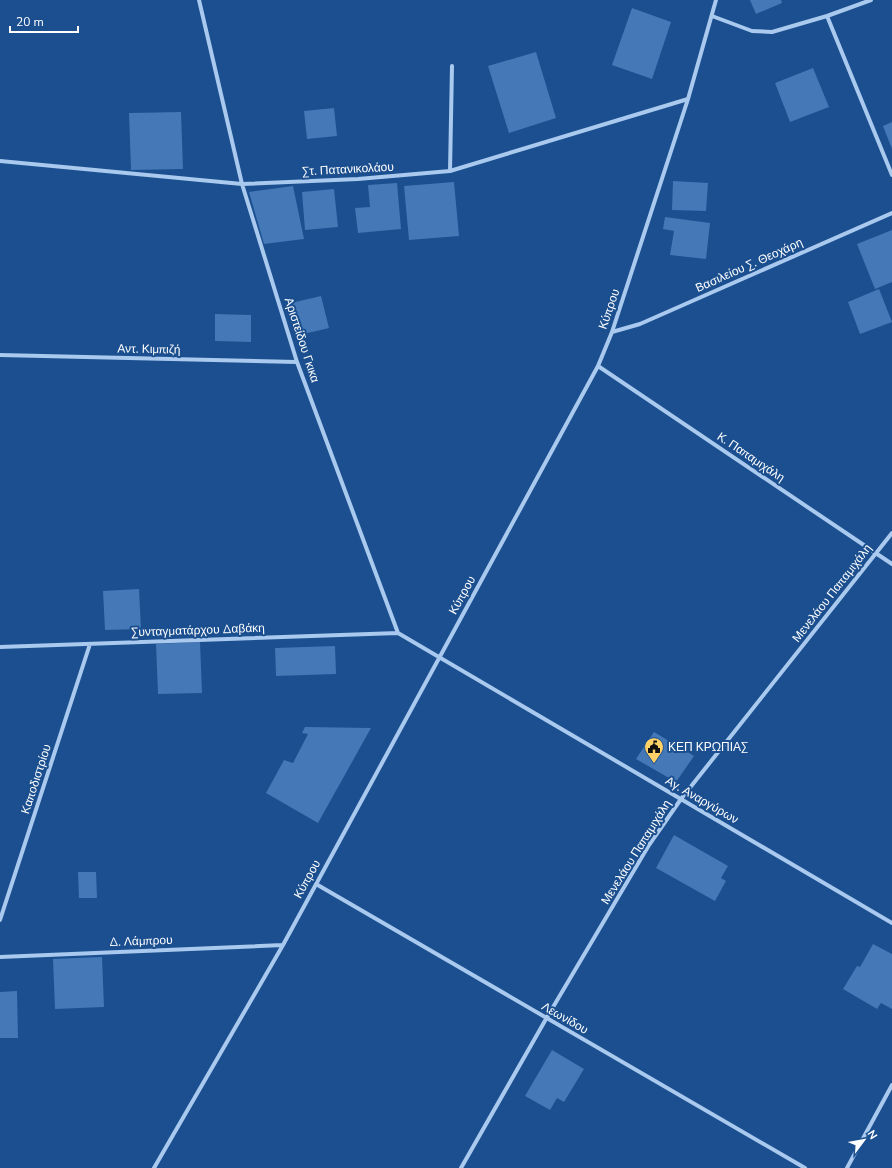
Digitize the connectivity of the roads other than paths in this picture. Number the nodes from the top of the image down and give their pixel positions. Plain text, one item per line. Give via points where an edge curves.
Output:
1 (199, 0) edge
2 (716, 0) edge
3 (871, 0) edge
4 (712, 16) junction
5 (827, 16) junction
6 (452, 66) dead end
7 (688, 99) junction
8 (0, 161) edge
9 (450, 171) junction
10 (892, 175) edge
11 (242, 184) junction
12 (892, 213) edge
13 (612, 332) junction
14 (0, 356) edge
15 (297, 362) junction
16 (598, 366) junction
17 (892, 533) edge
18 (876, 553) junction
19 (892, 564) edge
20 (398, 633) junction
21 (90, 644) junction
22 (0, 647) edge
23 (440, 657) junction
24 (681, 799) junction
25 (316, 884) junction
26 (0, 920) edge
27 (892, 923) edge
28 (283, 944) junction
29 (0, 957) edge
30 (546, 1019) junction
31 (892, 1085) edge
32 (154, 1168) edge
33 (461, 1168) edge
34 (805, 1168) edge
35 (847, 1168) edge

1 - 11 street, Αριστείδου Γκικα
2 - 4 street, Κύπρου
3 - 5 street
4 - 5 street via 752,31 772,32
4 - 7 street, Κύπρου
5 - 10 street
6 - 9 street
7 - 9 street, Στ. Πατανικολάου
7 - 13 street, Κύπρου
8 - 11 street, Στ. Πατανικολάου
9 - 11 street, Στ. Πατανικολάου via 358,179
11 - 15 street, Αριστείδου Γκικα
12 - 13 street, Βασιλείου Σ. Θεοχάρη via 640,324
13 - 16 street, Κύπρου
14 - 15 street, Αντ. Κιμπιζή
15 - 20 street, Αριστείδου Γκικα
16 - 18 street, Κ. Παπαμιχάλη
16 - 23 street, Κύπρου
17 - 18 street, Μενελάου Παπαμιχάλη
18 - 19 street, Κ. Παπαμιχάλη
18 - 24 street, Μενελάου Παπαμιχάλη
20 - 21 street, Συνταγματάρχου Δαβάκη
20 - 23 street
21 - 22 street, Συνταγματάρχου Δαβάκη
21 - 26 street, Καποδιστρίου
23 - 24 street, Αγ. Αναργύρων
23 - 25 street, Κύπρου
24 - 27 street, Αγ. Αναργύρων
24 - 30 street, Μενελάου Παπαμιχάλη via 649,845
25 - 28 street, Κύπρου
25 - 30 street, Λεωνίδου
28 - 29 street, Δ. Λάμπρου
28 - 32 street, Κύπρου
30 - 33 street, Μενελάου Παπαμιχάλη
30 - 34 street, Λεωνίδου
31 - 35 street

